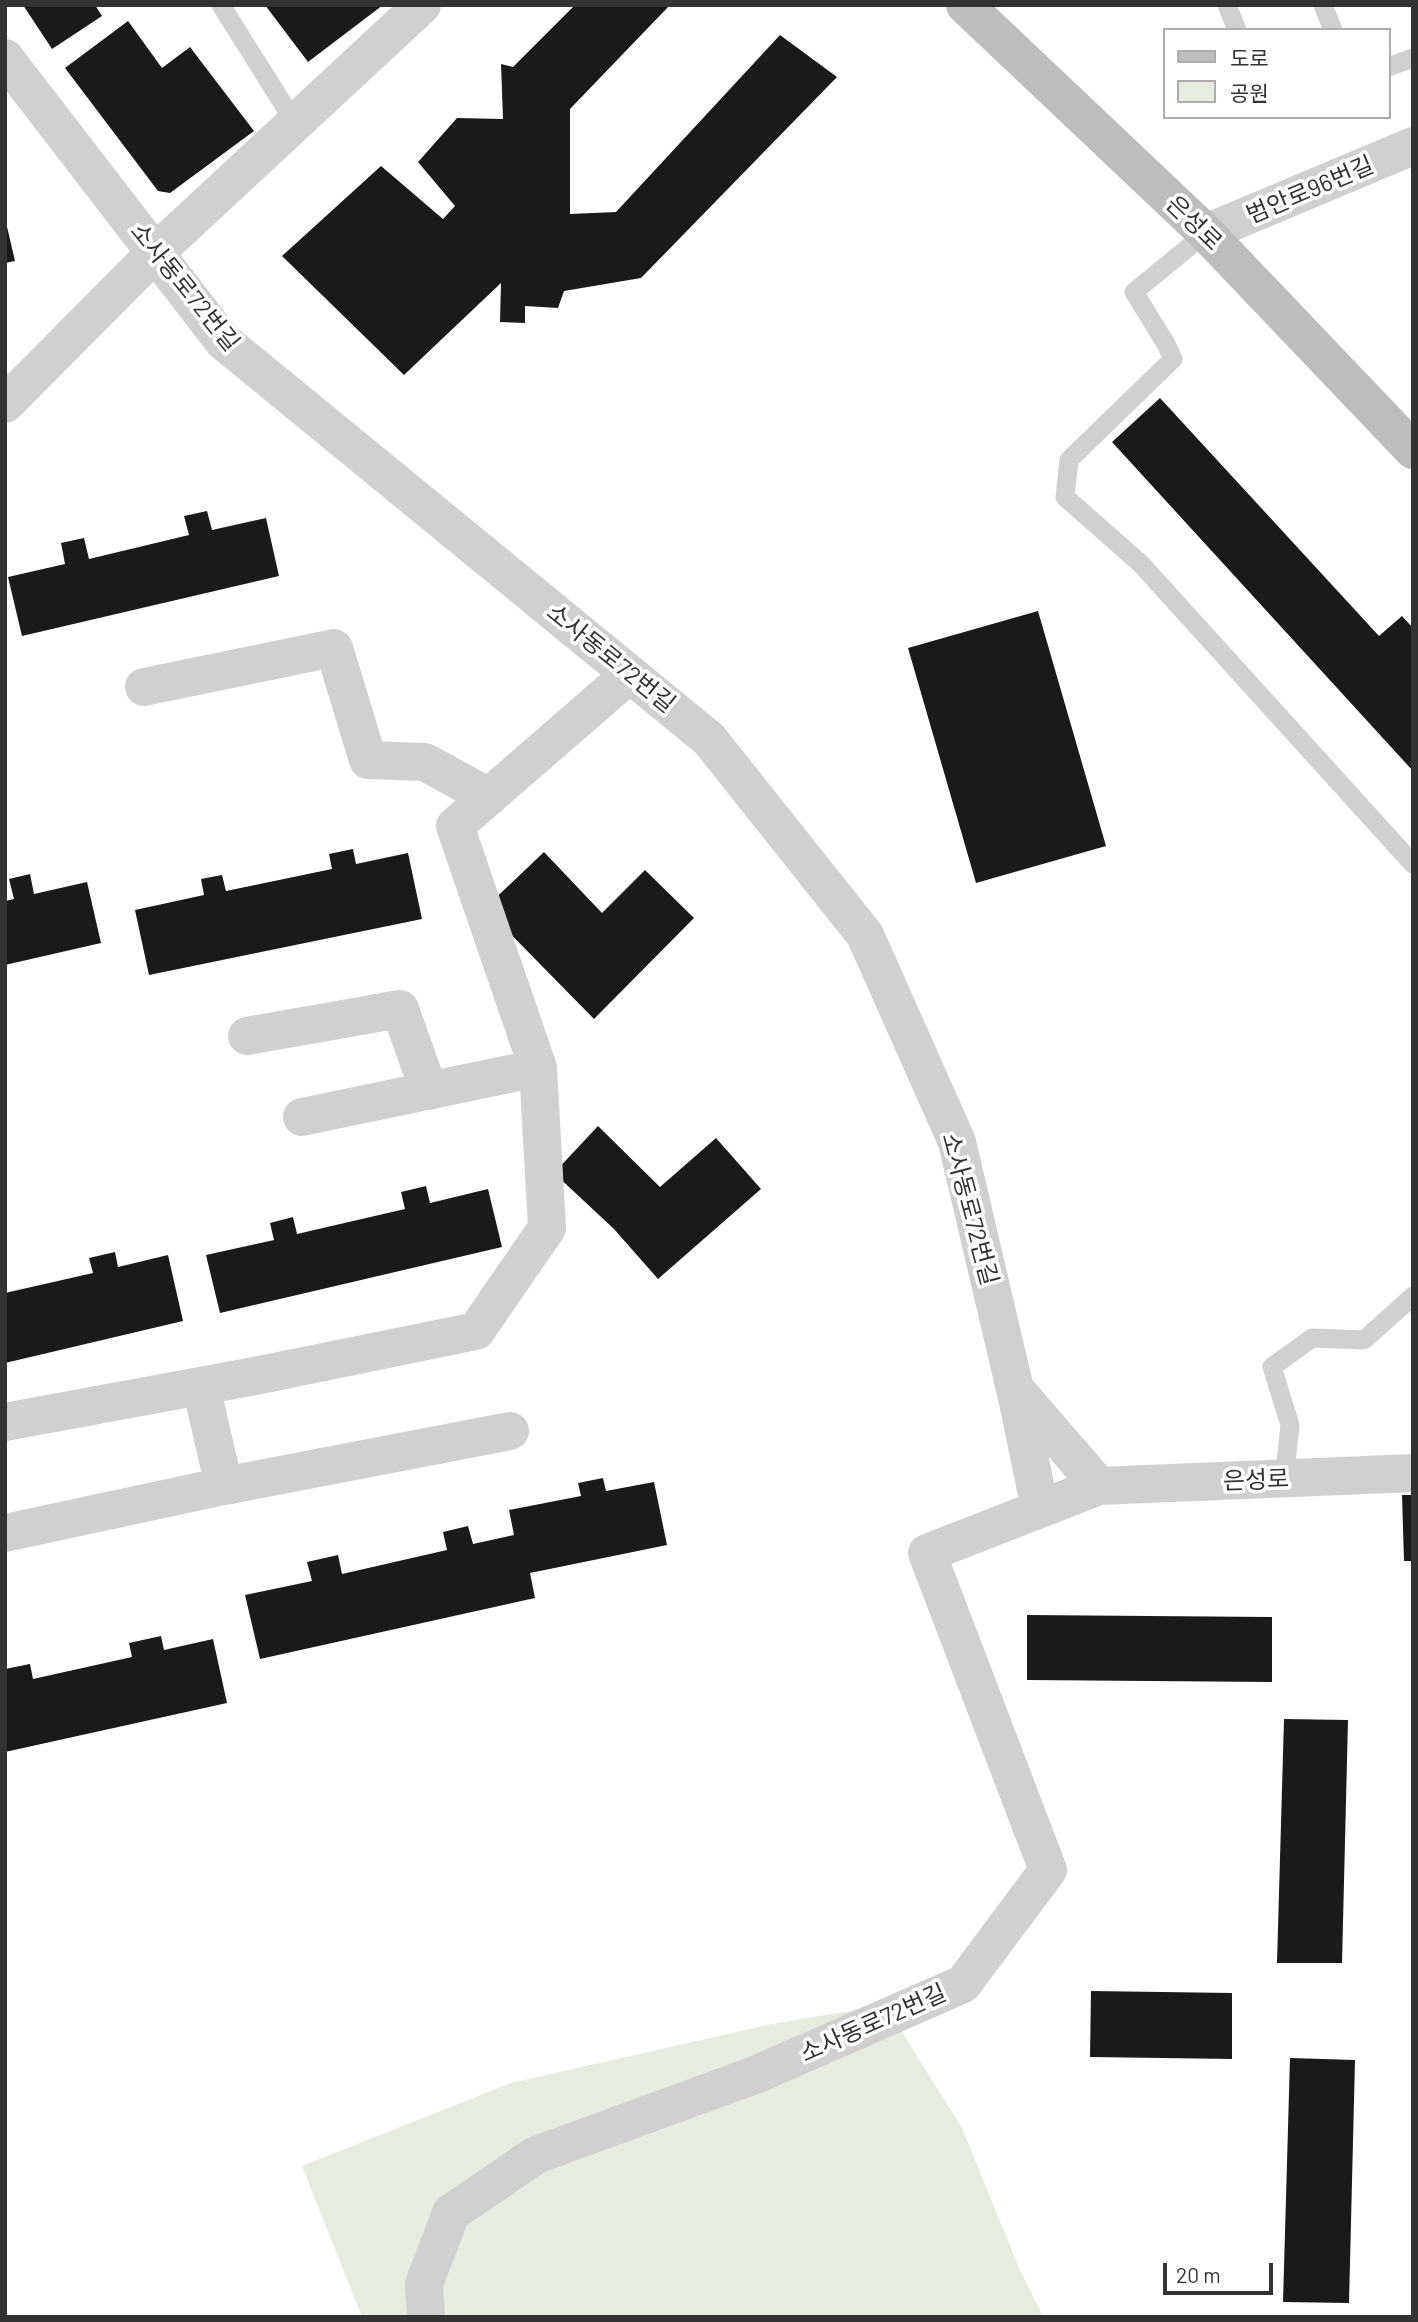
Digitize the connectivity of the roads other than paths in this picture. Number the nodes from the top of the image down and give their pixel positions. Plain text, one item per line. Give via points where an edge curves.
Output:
1 (221, 5) edge
2 (422, 5) edge
3 (965, 5) edge
4 (1227, 5) edge
5 (1323, 5) edge
6 (1236, 28) edge
7 (1332, 28) edge
8 (5, 58) edge
9 (1413, 58) edge
10 (1390, 66) edge
11 (295, 123) junction
12 (1413, 146) edge
13 (1206, 233) junction
14 (155, 253) junction
15 (5, 404) edge
16 (1413, 450) edge
17 (630, 674) junction
18 (144, 687) dead end
19 (489, 797) junction
20 (1413, 864) edge
21 (247, 1037) dead end
22 (538, 1069) junction
23 (429, 1091) junction
24 (302, 1116) dead end
25 (1413, 1296) edge
26 (201, 1386) junction
27 (1015, 1390) junction
28 (5, 1422) edge
29 (510, 1432) dead end
30 (1413, 1473) edge
31 (1289, 1478) junction
32 (224, 1486) junction
33 (1099, 1486) junction
34 (1040, 1509) junction
35 (5, 1532) edge
36 (426, 2317) edge

1 - 11 lane
2 - 11 street
3 - 13 street, 은성로
4 - 6 lane
5 - 7 lane
8 - 14 street, 소사동로72번길
9 - 10 lane
11 - 14 street
12 - 13 street, 범안로96번길
13 - 16 street, 은성로
13 - 20 lane via 1134,292 1173,359 1069,460 1065,497 1141,564
14 - 15 street
14 - 17 street, 소사동로72번길 via 223,341
17 - 19 street
17 - 27 street, 소사동로72번길 via 709,739 865,935 957,1142
18 - 19 street via 334,648 369,760 425,762
19 - 22 street via 455,826
21 - 23 street via 400,1009
22 - 23 street
22 - 26 street via 547,1228 476,1331
23 - 24 street
25 - 31 lane via 1364,1340 1312,1338 1272,1367 1290,1425 1285,1471
26 - 28 street
26 - 32 street
27 - 33 street, 소사동로72번길
27 - 34 street, 소사동로72번길
29 - 32 street
30 - 31 street, 은성로
31 - 33 street, 은성로
32 - 35 street
33 - 34 street, 소사동로72번길
34 - 36 street, 소사동로72번길 via 928,1553 1048,1870 963,1984 755,2076 537,2155 452,2214 424,2284

